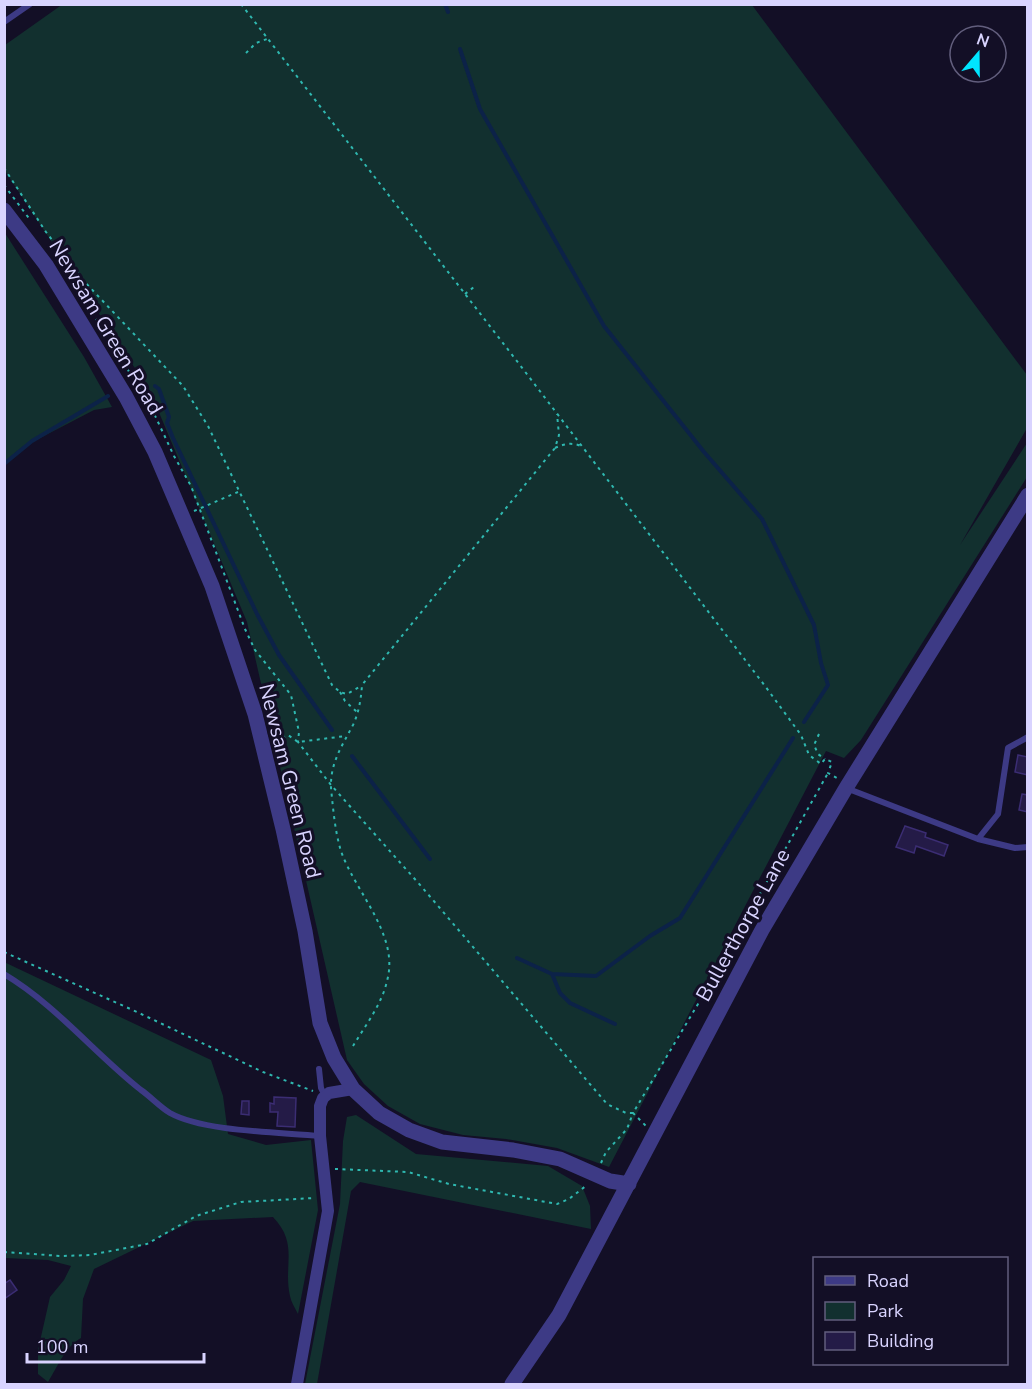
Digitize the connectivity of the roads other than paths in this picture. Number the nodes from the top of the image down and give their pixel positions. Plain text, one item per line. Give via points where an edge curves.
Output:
1 (30, 4) edge
2 (4, 22) edge
3 (4, 210) edge
4 (1028, 495) edge
5 (1028, 737) edge
6 (847, 786) junction
7 (978, 839) junction
8 (1028, 847) edge
9 (4, 974) edge
10 (319, 1069) dead end
11 (353, 1089) junction
12 (325, 1096) junction
13 (320, 1136) junction
14 (630, 1184) junction
15 (297, 1384) edge
16 (512, 1384) edge

1 - 2 lane
3 - 11 street, Newsam Green Road via 46,265 126,397 155,452 212,586 255,714 284,828 320,1023 334,1058
4 - 6 street, Bullerthorpe Lane
5 - 7 lane via 1008,748 998,814
6 - 7 lane
6 - 14 street, Bullerthorpe Lane via 762,930
7 - 8 lane via 1015,848
9 - 13 lane via 47,1004 171,1113 218,1127
10 - 12 lane
11 - 12 street
11 - 14 street, Newsam Green Road via 380,1113 409,1130 442,1142 560,1159 596,1176
12 - 13 street via 320,1106
13 - 15 street via 328,1211
14 - 16 street, Bullerthorpe Lane via 559,1315

